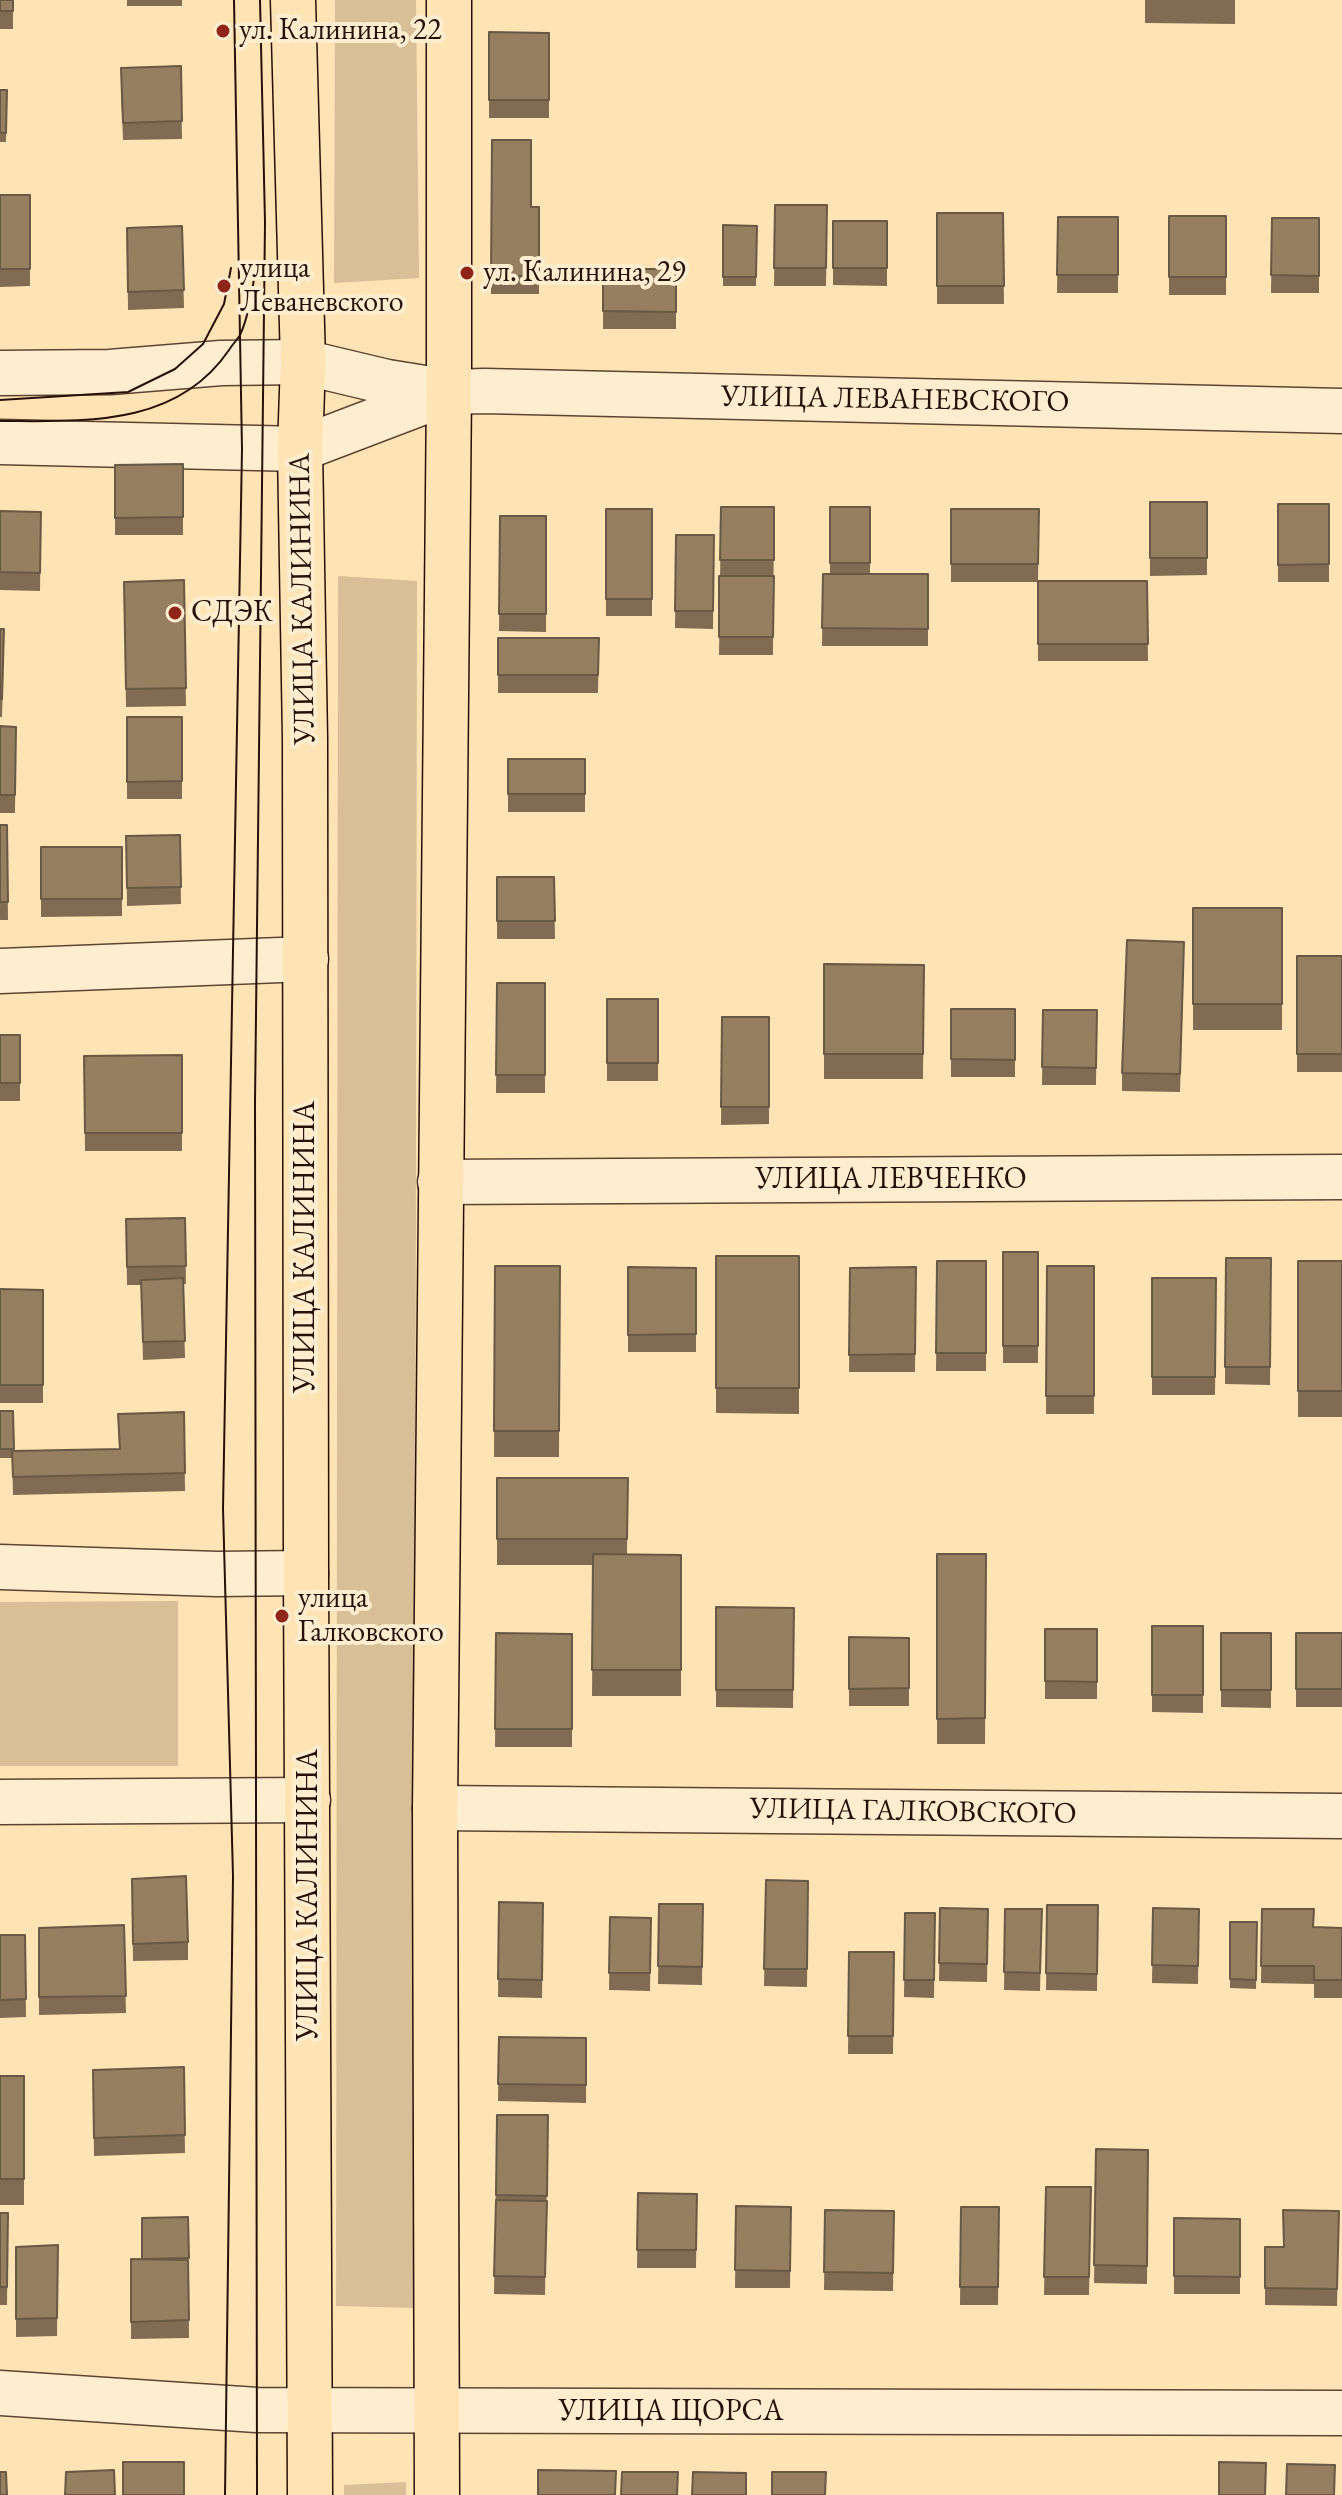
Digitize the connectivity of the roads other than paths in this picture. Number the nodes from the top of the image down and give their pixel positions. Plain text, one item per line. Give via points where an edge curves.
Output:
1 (293, 0) edge
2 (449, 0) edge
3 (303, 362) junction
4 (0, 373) edge
5 (449, 392) junction
6 (1342, 411) edge
7 (0, 442) edge
8 (300, 449) junction
9 (306, 959) junction
10 (0, 971) edge
11 (1342, 1177) edge
12 (440, 1182) junction
13 (0, 1567) edge
14 (306, 1573) junction
15 (308, 1800) junction
16 (0, 1802) edge
17 (435, 1808) junction
18 (1342, 1816) edge
19 (0, 2393) edge
20 (312, 2411) junction
21 (438, 2412) junction
22 (1342, 2413) edge
23 (310, 2495) edge
24 (437, 2495) edge

1 - 3 main road, УЛИЦА КАЛИНИНА
2 - 5 main road
3 - 4 street, УЛИЦА ЛЕВАНЕВСКОГО
3 - 5 street, УЛИЦА ЛЕВАНЕВСКОГО
3 - 8 main road, УЛИЦА КАЛИНИНА
5 - 6 street, УЛИЦА ЛЕВАНЕВСКОГО
5 - 8 street, УЛИЦА ЛЕВАНЕВСКОГО
5 - 12 main road
7 - 8 street, УЛИЦА ЛЕВАНЕВСКОГО
8 - 9 main road, УЛИЦА КАЛИНИНА
9 - 10 street
9 - 14 main road, УЛИЦА КАЛИНИНА
11 - 12 street, УЛИЦА ЛЕВЧЕНКО
12 - 17 main road
13 - 14 street
14 - 15 main road, УЛИЦА КАЛИНИНА
15 - 16 street
15 - 20 main road, УЛИЦА КАЛИНИНА
17 - 18 street, УЛИЦА ГАЛКОВСКОГО
17 - 21 main road
19 - 20 street, УЛИЦА ЩОРСА
20 - 21 street, УЛИЦА ЩОРСА
20 - 23 main road, УЛИЦА КАЛИНИНА
21 - 22 street, УЛИЦА ЩОРСА
21 - 24 main road

